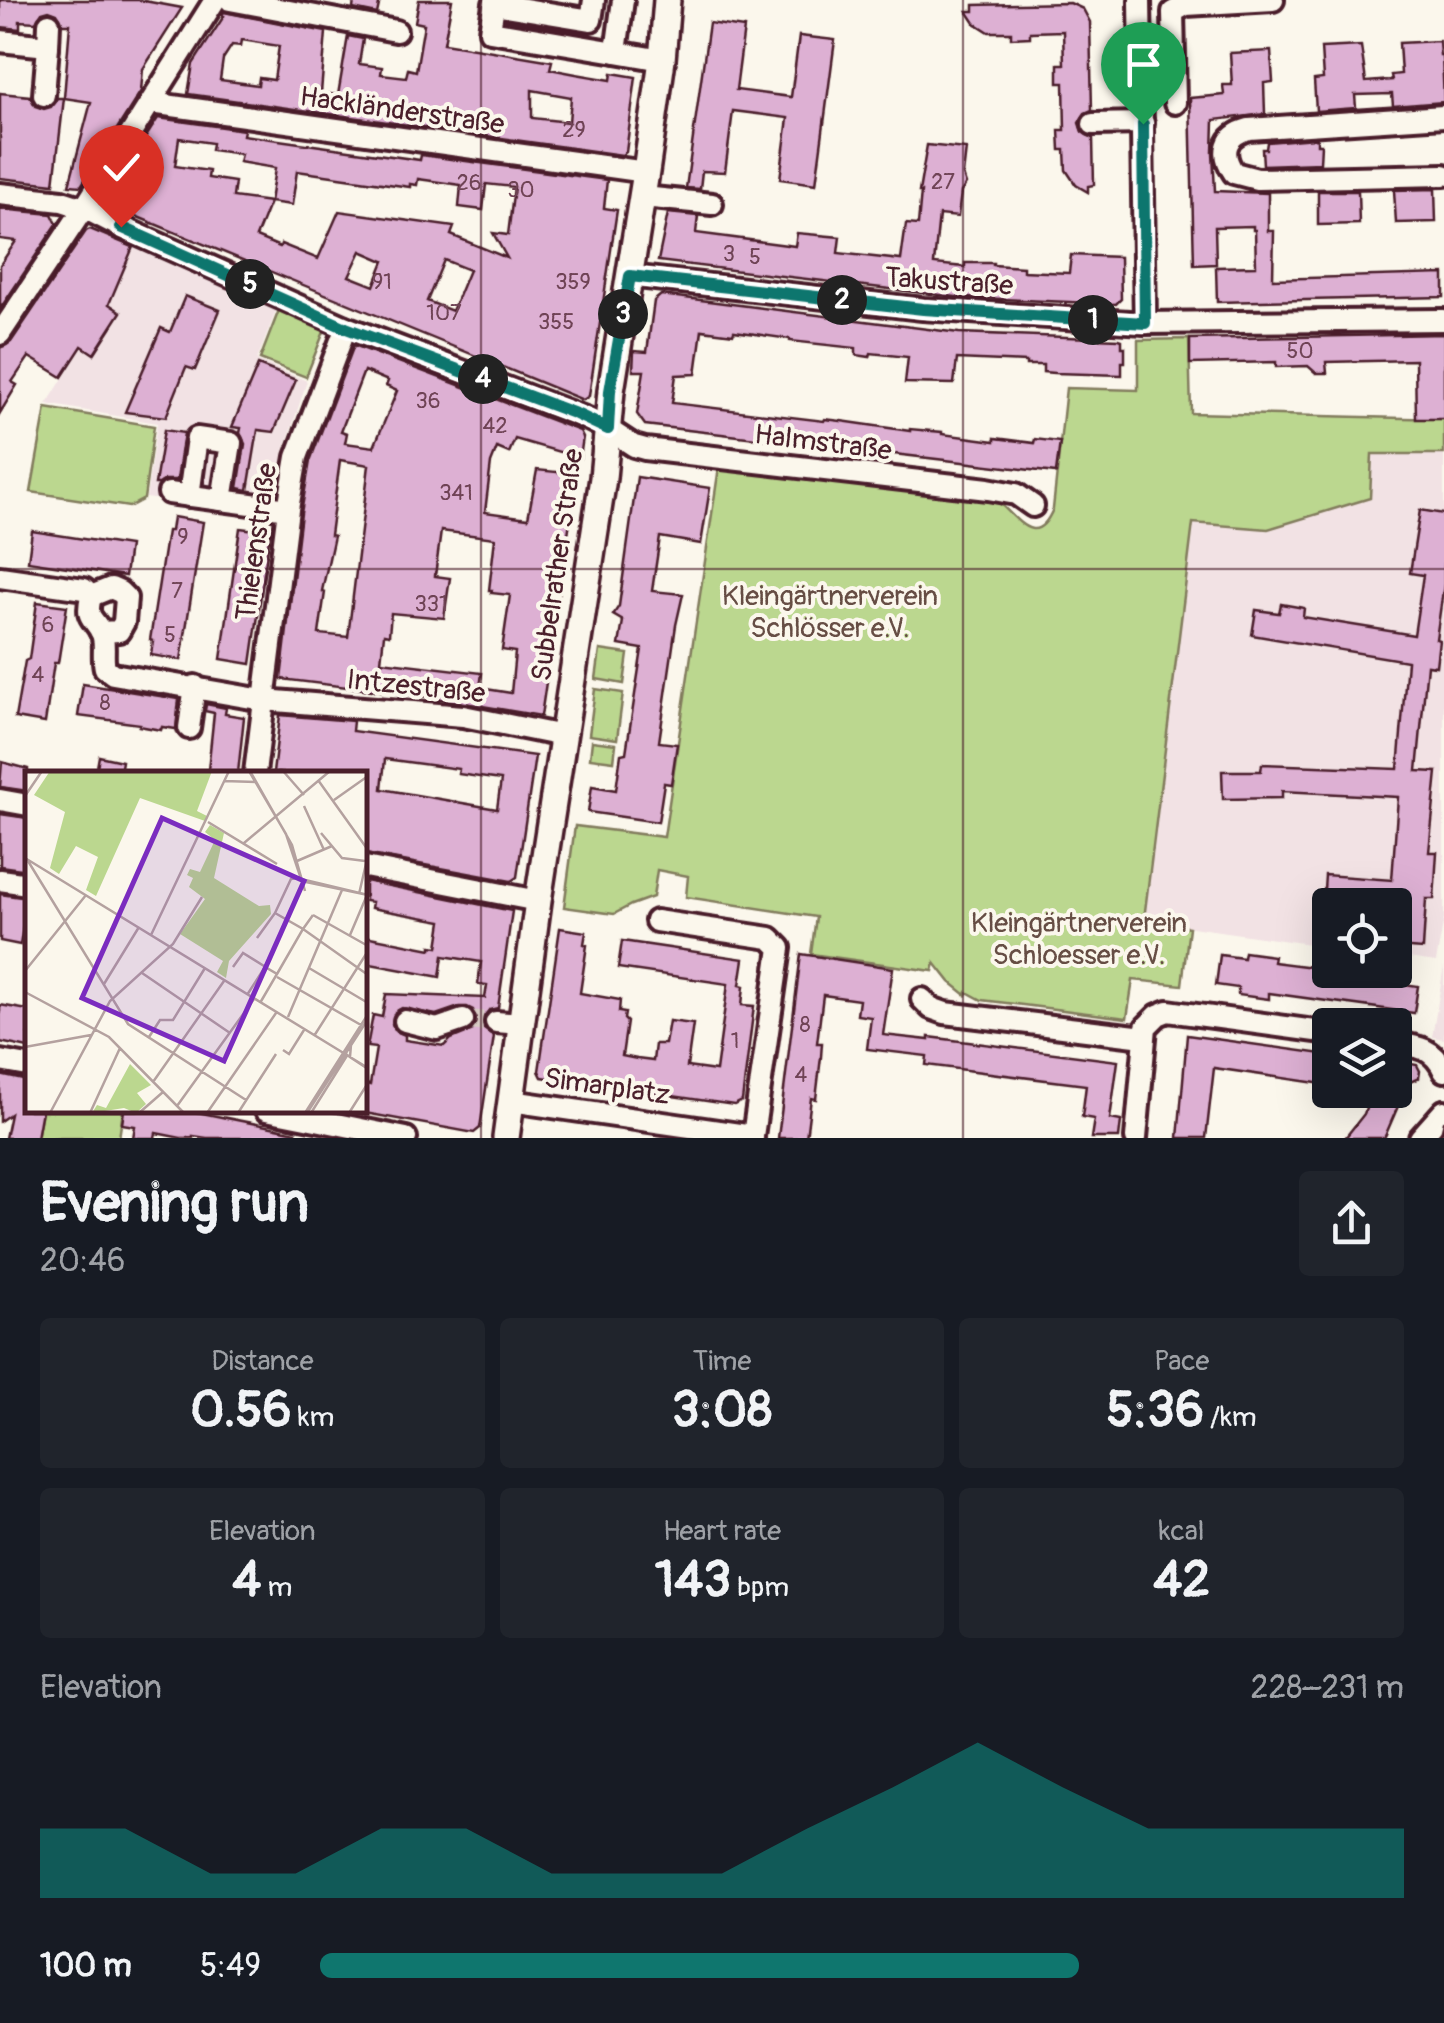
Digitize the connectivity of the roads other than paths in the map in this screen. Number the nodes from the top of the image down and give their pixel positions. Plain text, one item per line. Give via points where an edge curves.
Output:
1 (215, 0) edge
2 (230, 0) edge
3 (594, 0) edge
4 (623, 0) edge
5 (667, 0) edge
6 (1140, 0) edge
7 (1273, 0) edge
8 (1186, 2) edge
9 (396, 31) dead end
10 (0, 41) edge
11 (616, 52) junction
12 (662, 60) junction
13 (44, 95) dead end
14 (150, 103) junction
15 (1175, 103) dead end
16 (1444, 116) edge
17 (1093, 124) dead end
18 (1143, 124) junction
19 (1444, 175) edge
20 (644, 185) junction
21 (0, 194) edge
22 (712, 204) dead end
23 (84, 208) junction
24 (630, 276) junction
25 (1444, 320) edge
26 (1145, 323) junction
27 (346, 328) junction
28 (0, 334) edge
29 (608, 429) junction
30 (222, 500) junction
31 (1033, 506) dead end
32 (288, 509) junction
33 (0, 577) edge
34 (91, 596) junction
35 (101, 632) junction
36 (195, 686) junction
37 (263, 700) junction
38 (188, 728) dead end
39 (564, 736) junction
40 (255, 771) edge
41 (0, 800) edge
42 (25, 804) edge
43 (368, 868) edge
44 (0, 880) edge
45 (25, 884) edge
46 (538, 901) junction
47 (656, 921) dead end
48 (922, 999) dead end
49 (463, 1020) tunnel mouth
50 (405, 1021) dead end
51 (1312, 1031) edge
52 (1144, 1037) junction
53 (1412, 1046) edge
54 (0, 1061) edge
55 (25, 1065) edge
56 (1444, 1071) edge
57 (511, 1101) junction
58 (1444, 1111) edge
59 (279, 1113) edge
60 (1444, 1121) edge
61 (379, 1136) edge
62 (753, 1137) edge
63 (406, 1138) edge
64 (506, 1138) edge
65 (1136, 1138) edge
66 (1420, 1138) edge
67 (1440, 1138) edge

1 - 14 street
2 - 9 street
3 - 11 street via 592,20 494,4 490,31
4 - 11 street
5 - 12 main road, Subbelrather Straße
6 - 18 street
7 - 8 street
8 - 15 street via 1173,12
10 - 13 street via 48,35
11 - 12 street
12 - 20 main road, Subbelrather Straße
14 - 20 street, Hackländerstraße
14 - 23 street
16 - 19 street via 1244,130 1228,141 1226,155 1234,174 1257,179
17 - 18 street
18 - 26 street
20 - 22 street, Hackländerstraße
20 - 24 main road, Subbelrather Straße
21 - 23 street, Halmstraße
23 - 27 street, Halmstraße
23 - 28 street
24 - 26 street, Takustraße via 923,309
24 - 29 main road, Subbelrather Straße
25 - 26 street, Takustraße
27 - 29 street, Halmstraße
27 - 32 street, Thielenstraße via 297,457
29 - 31 street, Halmstraße via 645,448 988,489 1016,494
29 - 39 main road, Subbelrather Straße
30 - 30 street via 230,442 197,438 179,494
30 - 32 street
32 - 37 street, Thielenstraße
33 - 34 street via 84,589
34 - 35 street via 90,620
34 - 35 street via 111,588 126,598 120,630
35 - 36 street, Intzestraße via 105,668 113,674
36 - 37 street, Intzestraße
36 - 38 street
37 - 39 street, Intzestraße via 463,716
37 - 40 street, Thielenstraße
39 - 46 main road, Subbelrather Straße
41 - 42 street
43 - 46 street
44 - 45 street
46 - 57 main road, Subbelrather Straße via 509,1023
47 - 62 street via 770,938 780,948
48 - 52 street via 945,1014
49 - 50 street via 438,1029
51 - 52 street via 1168,1012 1146,1027
52 - 65 street
53 - 56 street via 1425,1048
54 - 55 street
57 - 62 street, Simarplatz
57 - 64 main road, Subbelrather Straße
58 - 66 street
59 - 61 street
60 - 67 street
61 - 63 street

